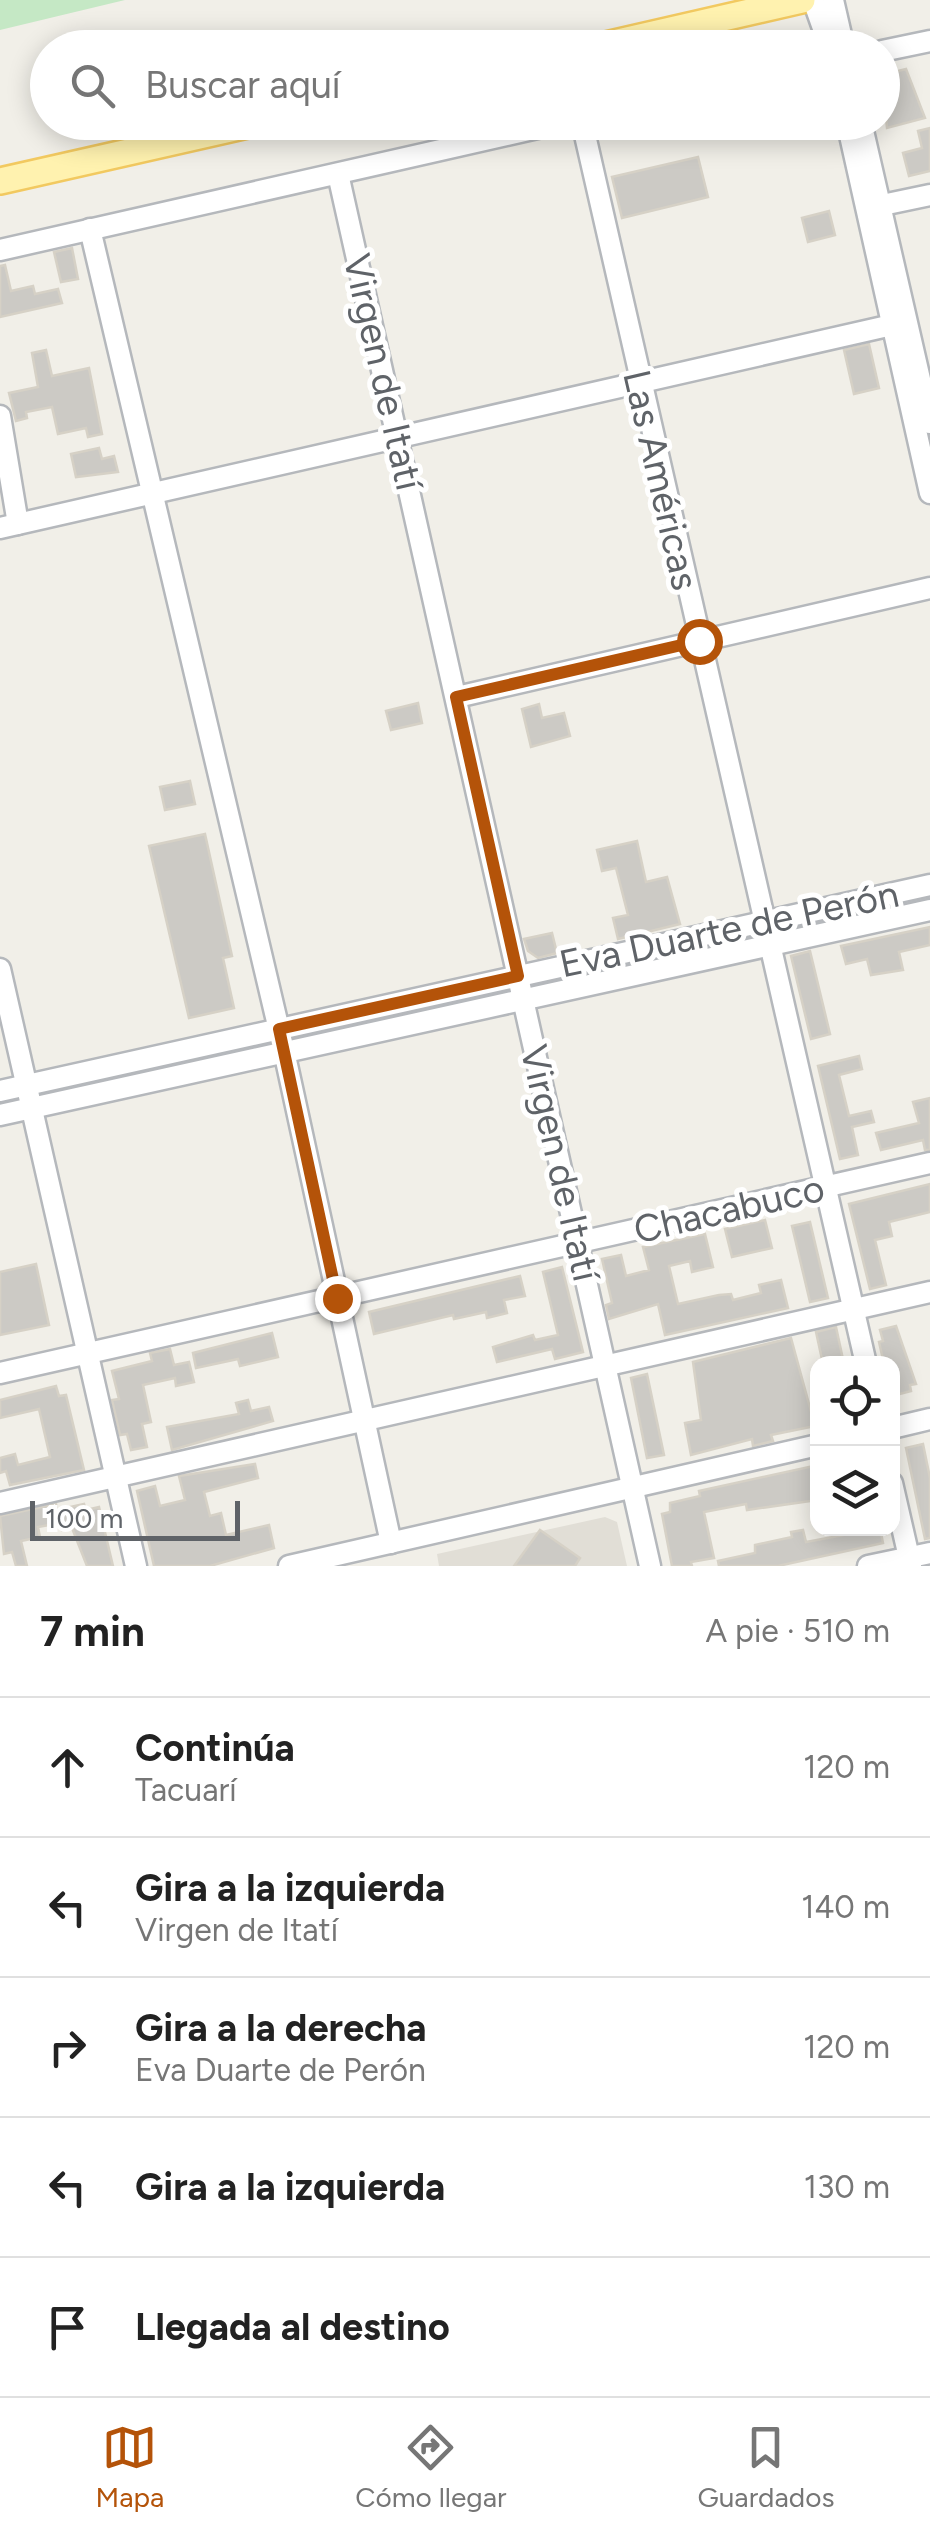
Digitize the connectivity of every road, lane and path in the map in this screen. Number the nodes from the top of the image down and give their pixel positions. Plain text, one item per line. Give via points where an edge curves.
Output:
1 (802, 0) edge
2 (813, 0) edge
3 (833, 0) edge
4 (671, 30) edge
5 (824, 30) edge
6 (840, 30) edge
7 (930, 41) edge
8 (900, 47) edge
9 (181, 140) edge
10 (486, 140) edge
11 (586, 140) edge
12 (852, 140) edge
13 (864, 140) edge
14 (338, 174) junction
15 (0, 181) edge
16 (930, 195) edge
17 (873, 207) junction
18 (90, 229) junction
19 (0, 250) edge
20 (892, 326) junction
21 (916, 367) edge
22 (638, 382) junction
23 (0, 416) edge
24 (930, 423) edge
25 (397, 436) junction
26 (155, 492) junction
27 (930, 493) edge
28 (9, 526) edge
29 (930, 588) edge
30 (699, 641) junction
31 (456, 697) junction
32 (930, 885) edge
33 (930, 910) edge
34 (765, 921) junction
35 (770, 945) junction
36 (0, 969) edge
37 (518, 976) junction
38 (524, 999) junction
39 (279, 1029) junction
40 (284, 1051) junction
41 (26, 1085) junction
42 (0, 1091) edge
43 (31, 1108) junction
44 (0, 1115) edge
45 (930, 1163) edge
46 (826, 1188) junction
47 (578, 1243) junction
48 (930, 1292) edge
49 (337, 1298) junction
50 (854, 1309) junction
51 (89, 1353) junction
52 (864, 1356) edge
53 (606, 1366) junction
54 (0, 1373) edge
55 (930, 1419) edge
56 (362, 1421) junction
57 (900, 1426) edge
58 (814, 1446) edge
59 (116, 1477) junction
60 (632, 1487) junction
61 (0, 1503) edge
62 (900, 1507) edge
63 (391, 1543) junction
64 (917, 1558) edge
65 (136, 1566) edge
66 (289, 1566) edge
67 (650, 1566) edge
68 (868, 1566) edge

1 - 4 main road
2 - 5 street
3 - 6 street
7 - 8 street
9 - 15 main road
10 - 14 street
11 - 22 street, Las Américas
12 - 17 street
13 - 17 street
14 - 18 street
14 - 25 street, Virgen de Itatí
16 - 17 street
17 - 20 street
17 - 21 street
18 - 19 street
18 - 26 street
20 - 21 street
20 - 22 street
21 - 24 street
21 - 27 street
22 - 25 street
22 - 30 street, Las Américas
23 - 28 street
25 - 26 street
25 - 31 street, Virgen de Itatí
26 - 28 street
26 - 39 street
29 - 30 street
30 - 31 street
30 - 34 street, Las Américas
31 - 37 street, Virgen de Itatí
32 - 34 street, Eva Duarte de Perón
33 - 35 street
34 - 35 street, Las Américas
34 - 37 street, Eva Duarte de Perón
35 - 38 street
35 - 46 street, Las Américas
36 - 41 street
37 - 38 street, Virgen de Itatí
37 - 39 street, Eva Duarte de Perón
38 - 40 street
38 - 47 street, Virgen de Itatí
39 - 40 street
39 - 41 street, Eva Duarte de Perón
40 - 43 street
40 - 49 street
41 - 42 street, Eva Duarte de Perón
41 - 43 street
43 - 44 street
43 - 51 street
45 - 46 street, Chacabuco
46 - 47 street, Chacabuco
46 - 50 street, Las Américas
47 - 49 street, Chacabuco
47 - 53 street, Virgen de Itatí
48 - 50 street
49 - 51 street, Chacabuco
49 - 56 street
50 - 52 street, Las Américas
50 - 53 street
51 - 54 street, Chacabuco
51 - 59 street
53 - 56 street
53 - 60 street, Virgen de Itatí
55 - 57 street
56 - 59 street
56 - 63 street
58 - 60 street
59 - 61 street
59 - 65 street
60 - 63 street
60 - 67 street, Virgen de Itatí
62 - 64 street
63 - 66 street
64 - 68 street

